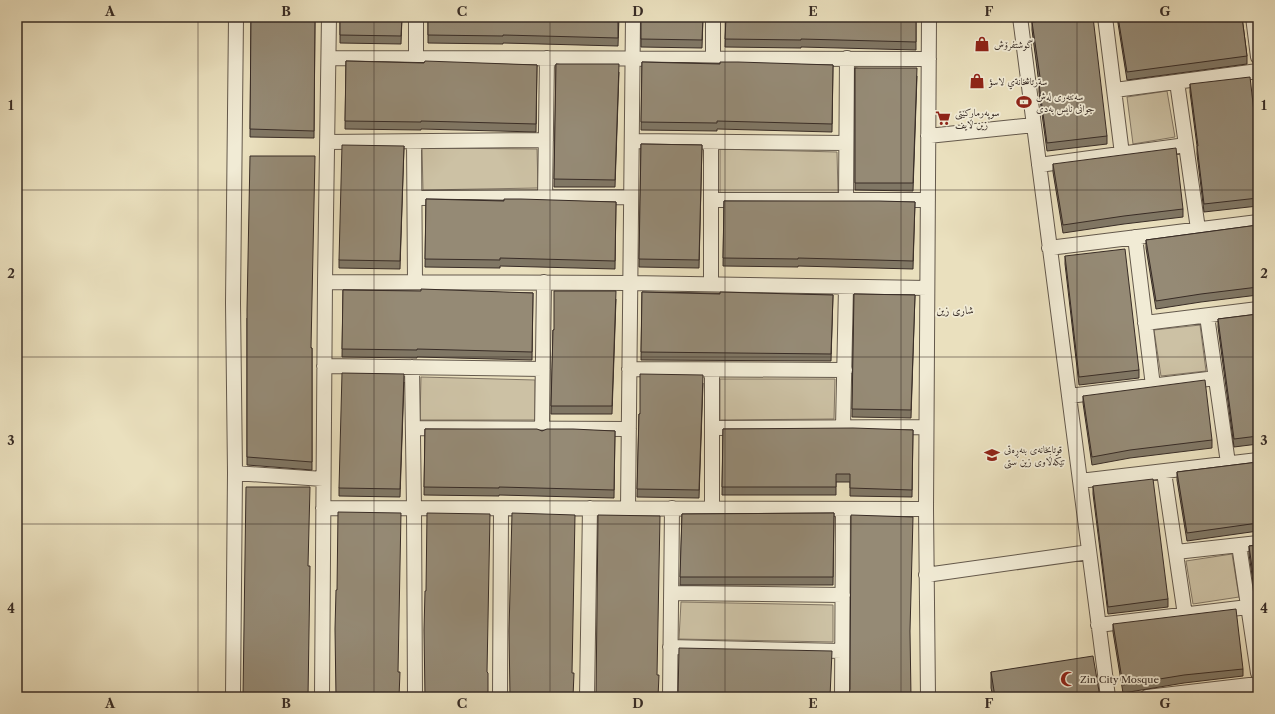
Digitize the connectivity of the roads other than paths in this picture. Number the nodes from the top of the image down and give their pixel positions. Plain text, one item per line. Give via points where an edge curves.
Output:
1 (236, 17) edge
2 (329, 17) edge
3 (416, 17) edge
4 (633, 17) edge
5 (713, 17) edge
6 (929, 17) edge
7 (1020, 17) edge
8 (1105, 17) edge
9 (1253, 17) edge
10 (1258, 57) edge
11 (329, 58) junction
12 (416, 58) junction
13 (547, 58) junction
14 (633, 58) junction
15 (713, 58) junction
16 (847, 58) junction
17 (929, 59) junction
18 (1258, 71) edge
19 (1177, 82) junction
20 (1114, 90) junction
21 (1034, 125) junction
22 (928, 136) junction
23 (546, 140) junction
24 (632, 141) junction
25 (327, 142) junction
26 (414, 142) junction
27 (711, 142) junction
28 (846, 143) junction
29 (1186, 145) junction
30 (1122, 154) junction
31 (1039, 165) junction
32 (414, 198) junction
33 (545, 198) junction
34 (631, 198) junction
35 (711, 200) junction
36 (846, 200) junction
37 (928, 200) junction
38 (1258, 222) edge
39 (1198, 229) junction
40 (1135, 237) junction
41 (1049, 248) junction
42 (325, 282) junction
43 (415, 282) junction
44 (544, 282) junction
45 (630, 283) junction
46 (711, 284) junction
47 (846, 287) junction
48 (927, 288) junction
49 (1258, 310) edge
50 (1207, 316) junction
51 (1145, 323) junction
52 (324, 366) junction
53 (412, 367) junction
54 (543, 369) junction
55 (629, 369) junction
56 (712, 370) junction
57 (844, 370) junction
58 (1216, 378) junction
59 (1153, 386) junction
60 (1069, 396) junction
61 (844, 427) junction
62 (926, 427) junction
63 (413, 428) junction
64 (712, 428) junction
65 (542, 430) junction
66 (629, 430) junction
67 (1258, 460) edge
68 (1228, 463) junction
69 (1164, 472) junction
70 (236, 473) junction
71 (323, 479) junction
72 (1080, 482) junction
73 (323, 508) junction
74 (414, 508) junction
75 (501, 508) junction
76 (590, 508) junction
77 (672, 508) junction
78 (628, 509) junction
79 (712, 509) junction
80 (843, 509) junction
81 (926, 509) junction
82 (1258, 543) edge
83 (1239, 545) junction
84 (1089, 552) junction
85 (1176, 552) junction
86 (926, 576) junction
87 (671, 593) junction
88 (843, 595) junction
89 (1248, 607) junction
90 (1185, 615) junction
91 (1098, 625) junction
92 (670, 647) junction
93 (842, 651) junction
94 (1258, 673) edge
95 (1258, 684) edge
96 (233, 697) edge
97 (322, 697) edge
98 (415, 697) edge
99 (500, 697) edge
100 (586, 697) edge
101 (670, 697) edge
102 (842, 697) edge
103 (928, 697) edge
104 (1108, 697) edge
105 (1147, 697) edge

1 - 70 street via 233,303
2 - 11 street
3 - 12 street
4 - 14 street
5 - 15 street
6 - 17 street
7 - 21 street
8 - 20 street
9 - 10 street
11 - 12 street
11 - 25 street
12 - 13 street
13 - 14 street
13 - 23 street
14 - 15 street
14 - 24 street
15 - 16 street
16 - 17 street
16 - 28 street
17 - 22 street
18 - 19 street
19 - 20 street
19 - 29 street
20 - 30 street
21 - 22 street
21 - 31 street
22 - 37 street
23 - 26 street
23 - 33 street
24 - 27 street
24 - 34 street
25 - 26 street
25 - 42 street
26 - 32 street
27 - 28 street
27 - 35 street
28 - 36 street
29 - 30 street
29 - 39 street
30 - 31 street
31 - 41 street
32 - 33 street
32 - 43 street
33 - 34 street
34 - 45 street
35 - 36 street
35 - 46 street
36 - 37 street
37 - 48 street
38 - 39 street
39 - 40 street
40 - 41 street
40 - 51 street
41 - 60 street
42 - 43 street
42 - 52 street
43 - 44 street
44 - 45 street
44 - 54 street
45 - 46 street
45 - 55 street
46 - 47 street
47 - 48 street
47 - 57 street
48 - 62 street
49 - 50 street
50 - 51 street
50 - 58 street
51 - 59 street
52 - 53 street
52 - 71 street
53 - 54 street
53 - 63 street
54 - 65 street
55 - 56 street
55 - 66 street
56 - 57 street
56 - 64 street
57 - 61 street
58 - 59 street
58 - 68 street
59 - 60 street
60 - 72 street
61 - 62 street
61 - 64 street
62 - 81 street
63 - 65 street
63 - 74 street
64 - 79 street
65 - 66 street
66 - 78 street
67 - 68 street
68 - 69 street
69 - 72 street
69 - 85 street
70 - 71 street
70 - 96 street
71 - 73 street
72 - 84 street
73 - 74 street
73 - 97 street
74 - 75 street
74 - 98 street
75 - 76 street
75 - 99 street
76 - 78 street
76 - 100 street
77 - 78 street
77 - 79 street
77 - 87 street
79 - 80 street
80 - 81 street
80 - 88 street
81 - 86 street
82 - 83 street
83 - 85 street
83 - 89 street
84 - 86 street
84 - 91 street
85 - 90 street
86 - 103 street
87 - 88 street
87 - 92 street
88 - 93 street
89 - 90 street
89 - 94 street
90 - 91 street
91 - 104 street
92 - 93 street
92 - 101 street
93 - 102 street
95 - 105 street

